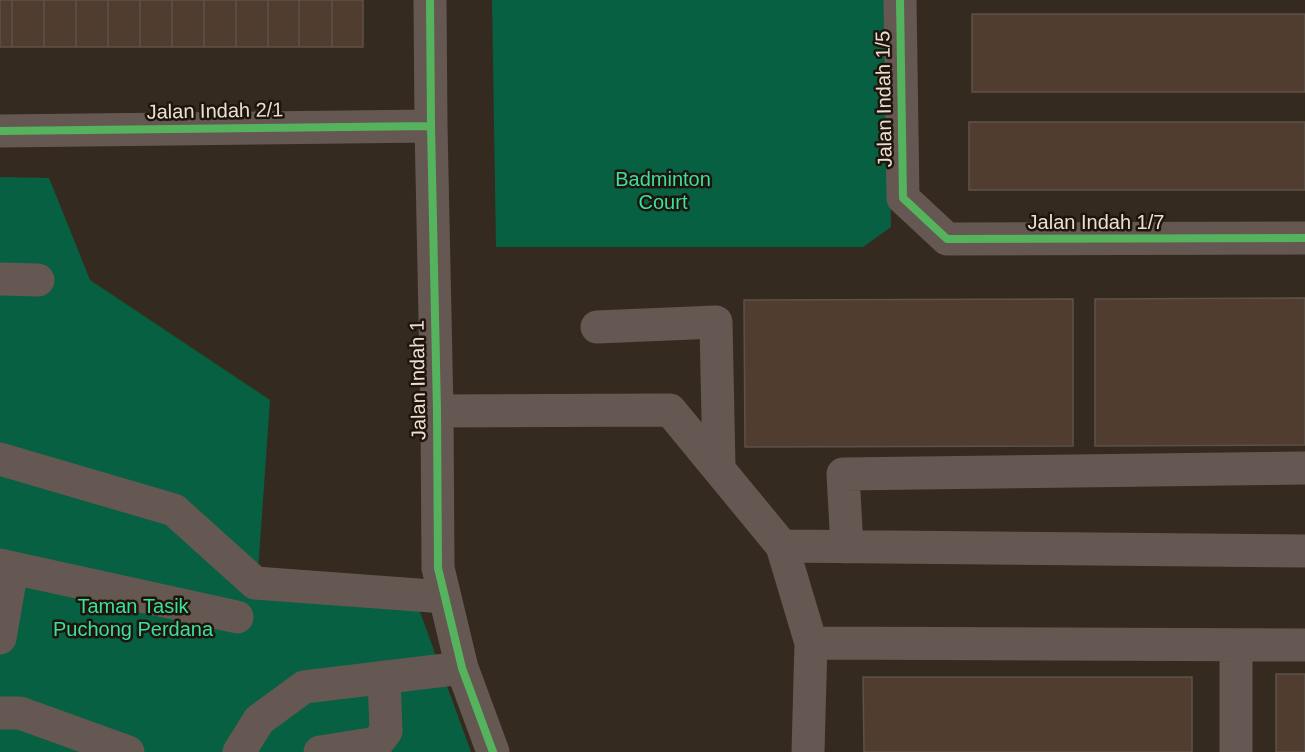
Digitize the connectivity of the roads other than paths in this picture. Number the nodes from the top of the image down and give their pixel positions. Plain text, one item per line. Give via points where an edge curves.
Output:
1 (430, 0) edge
2 (900, 0) edge
3 (430, 126) junction
4 (0, 131) edge
5 (903, 198) joint
6 (1305, 238) edge
7 (0, 279) edge
8 (38, 280) dead end
9 (597, 327) dead end
10 (437, 411) junction
11 (0, 459) edge
12 (719, 468) junction
13 (1305, 468) edge
14 (782, 546) junction
15 (848, 547) junction
16 (1305, 551) edge
17 (6, 567) edge
18 (445, 597) junction
19 (237, 617) dead end
20 (0, 638) edge
21 (811, 643) junction
22 (1305, 645) edge
23 (1236, 646) junction
24 (462, 669) junction
25 (384, 677) junction
26 (0, 713) edge
27 (128, 752) edge
28 (239, 752) edge
29 (320, 752) edge
30 (493, 752) edge
31 (808, 752) edge
32 (1236, 752) edge

1 - 3 street, Jalan Indah 1
2 - 5 street, Jalan Indah 1/5
3 - 4 street, Jalan Indah 2/1
3 - 10 street, Jalan Indah 1
5 - 6 street, Jalan Indah 1/7 via 947,239
7 - 8 street
9 - 12 street via 717,322
10 - 12 street via 670,410
10 - 18 street, Jalan Indah 1 via 438,568
11 - 18 street via 174,510 255,583
12 - 14 street
13 - 15 street via 843,474
14 - 15 street
14 - 21 street
15 - 16 street
17 - 19 street
17 - 20 street
18 - 24 street, Jalan Indah 1
21 - 23 street
21 - 31 street
22 - 23 street
23 - 32 street
24 - 25 street
24 - 30 street, Jalan Indah 1
25 - 28 street via 304,687 259,720
25 - 29 street via 386,731 377,743
26 - 27 street via 20,713

